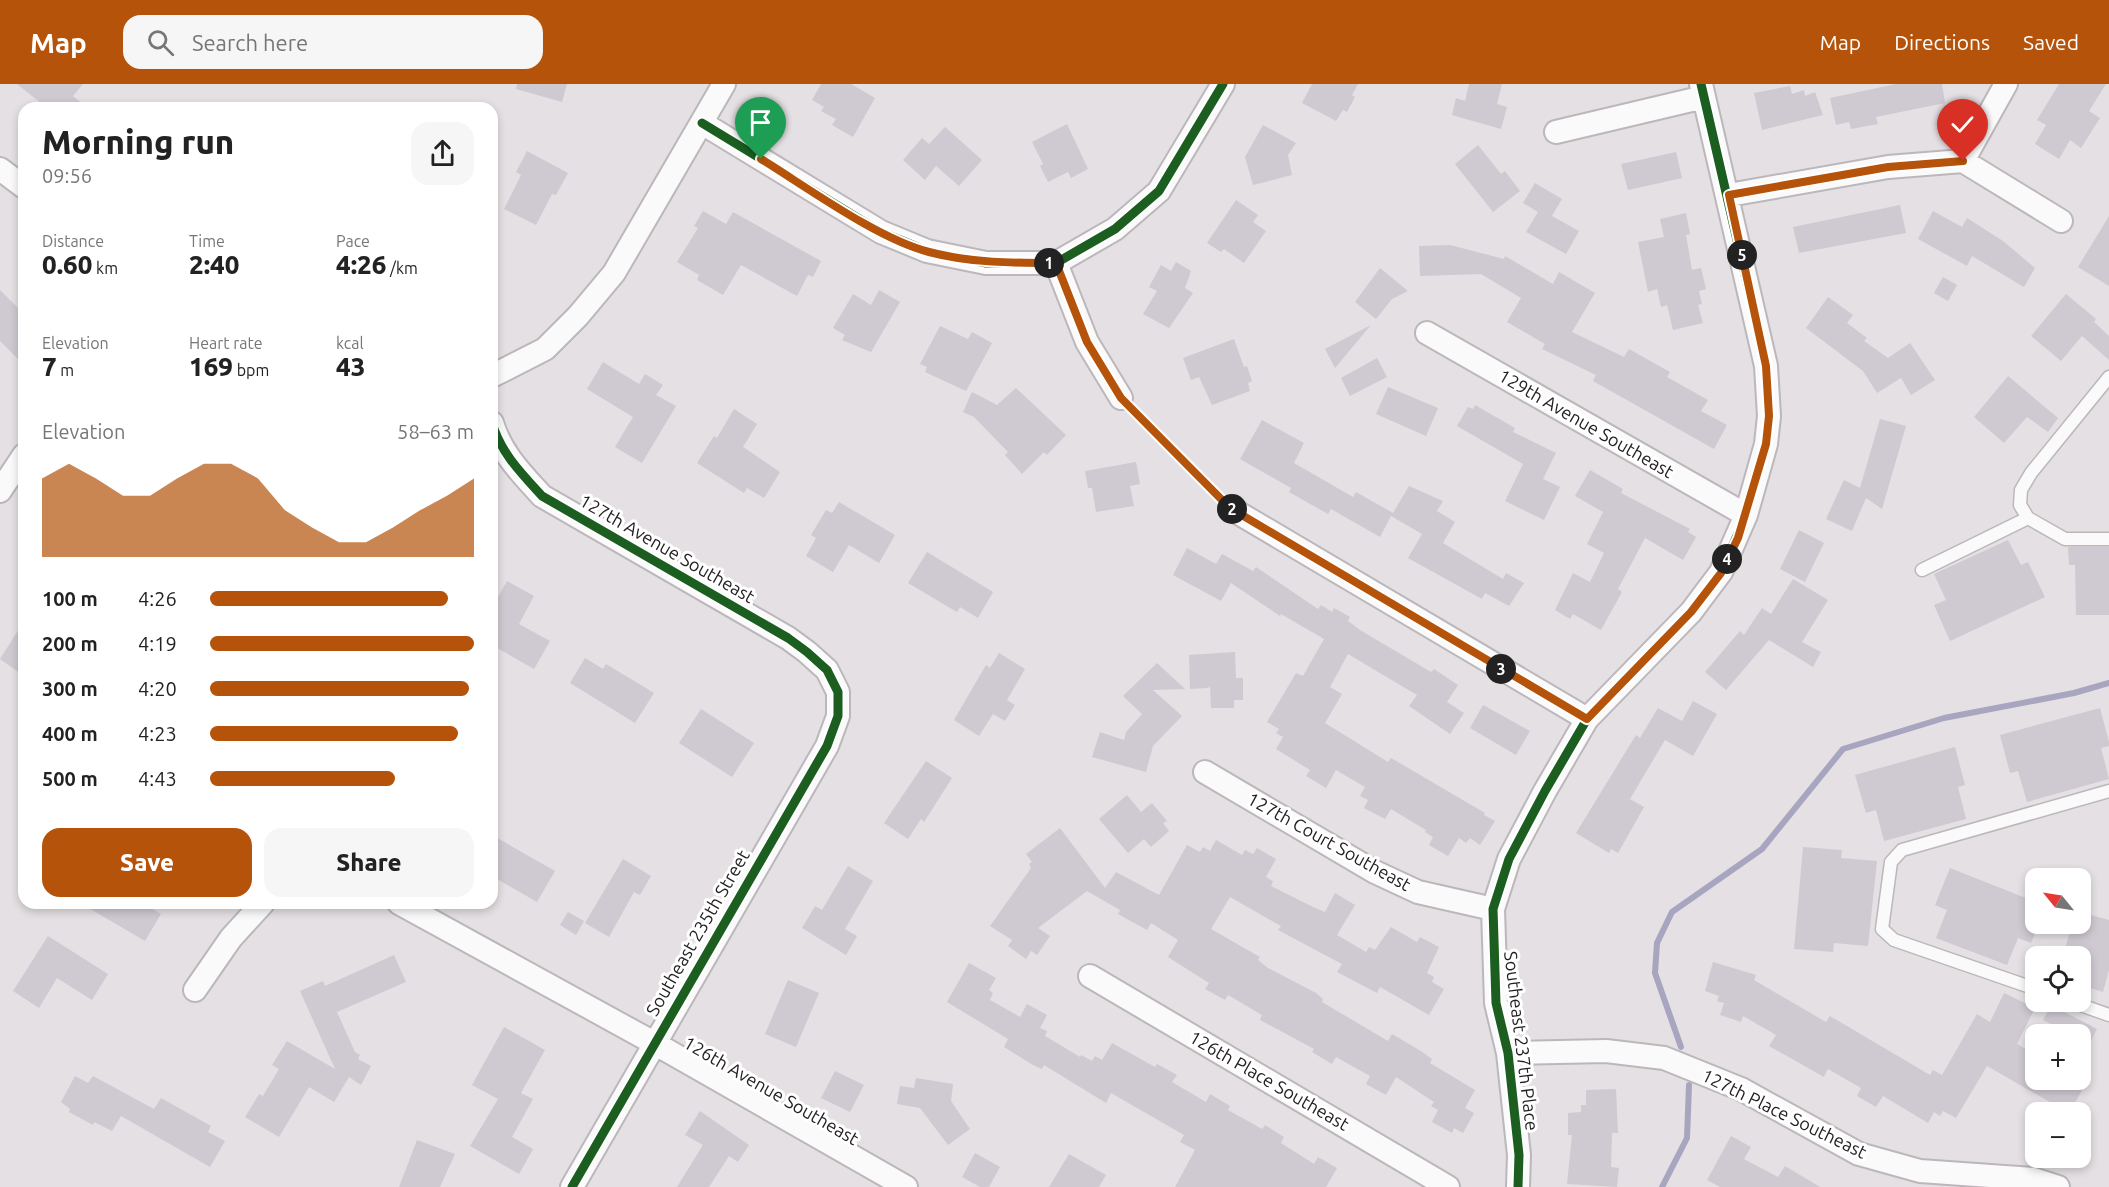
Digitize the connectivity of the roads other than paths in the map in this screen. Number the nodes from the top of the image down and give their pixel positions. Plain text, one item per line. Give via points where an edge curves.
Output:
1 (724, 84) edge
2 (1223, 84) edge
3 (2006, 84) edge
4 (1703, 91) edge
5 (702, 123) junction
6 (1556, 132) dead end
7 (1963, 161) junction
8 (0, 170) edge
9 (18, 184) edge
10 (1729, 195) junction
11 (2061, 221) dead end
12 (1056, 263) junction
13 (1427, 333) dead end
14 (498, 373) edge
15 (2109, 377) edge
16 (1121, 398) road end
17 (498, 440) edge
18 (18, 464) edge
19 (0, 491) edge
20 (1230, 508) road end
21 (1746, 514) junction
22 (2028, 518) junction
23 (2109, 539) edge
24 (1922, 570) dead end
25 (838, 692) joint
26 (1587, 719) junction
27 (1204, 772) dead end
28 (2109, 791) edge
29 (258, 909) edge
30 (410, 909) edge
31 (1492, 909) junction
32 (1090, 976) dead end
33 (2025, 985) edge
34 (195, 990) dead end
35 (2091, 1009) edge
36 (2109, 1015) edge
37 (654, 1043) junction
38 (1508, 1053) junction
39 (572, 1187) edge
40 (906, 1187) edge
41 (1448, 1187) edge
42 (1518, 1187) edge
43 (2058, 1187) edge

1 - 5 street
2 - 12 street via 1159,191 1115,229
3 - 7 street
4 - 6 street
4 - 10 street, Southeast 237th Place
5 - 12 street via 881,232 927,251 986,263
5 - 14 street via 614,273 545,349
7 - 10 street via 1888,167
7 - 11 street
8 - 9 street
10 - 21 street, Southeast 237th Place via 1766,366 1769,416 1766,444
12 - 16 street via 1087,342
13 - 21 street, 129th Avenue Southeast
15 - 22 lane via 2021,490 2020,504
17 - 25 street, 127th Avenue Southeast via 514,465 542,496 788,638 827,670
18 - 19 street
20 - 26 street
21 - 26 street, Southeast 237th Place via 1721,573 1691,612
22 - 23 lane via 2065,539
22 - 24 lane
25 - 37 street, Southeast 235th Street via 838,716 827,746
26 - 31 street, Southeast 237th Place via 1509,859
27 - 31 street, 127th Court Southeast via 1375,872 1418,892
28 - 33 lane via 1902,850 1891,862 1882,929 1894,940
29 - 34 street via 231,938
30 - 37 street, 126th Avenue Southeast
31 - 38 street, Southeast 237th Place via 1496,1003
32 - 41 street, 126th Place Southeast
35 - 36 lane
37 - 39 street, Southeast 235th Street
37 - 40 street, 126th Avenue Southeast
38 - 42 street, Southeast 237th Place via 1519,1155
38 - 43 street, 127th Place Southeast via 1606,1051 1664,1058 1741,1089 1859,1154 1920,1171 2033,1179

